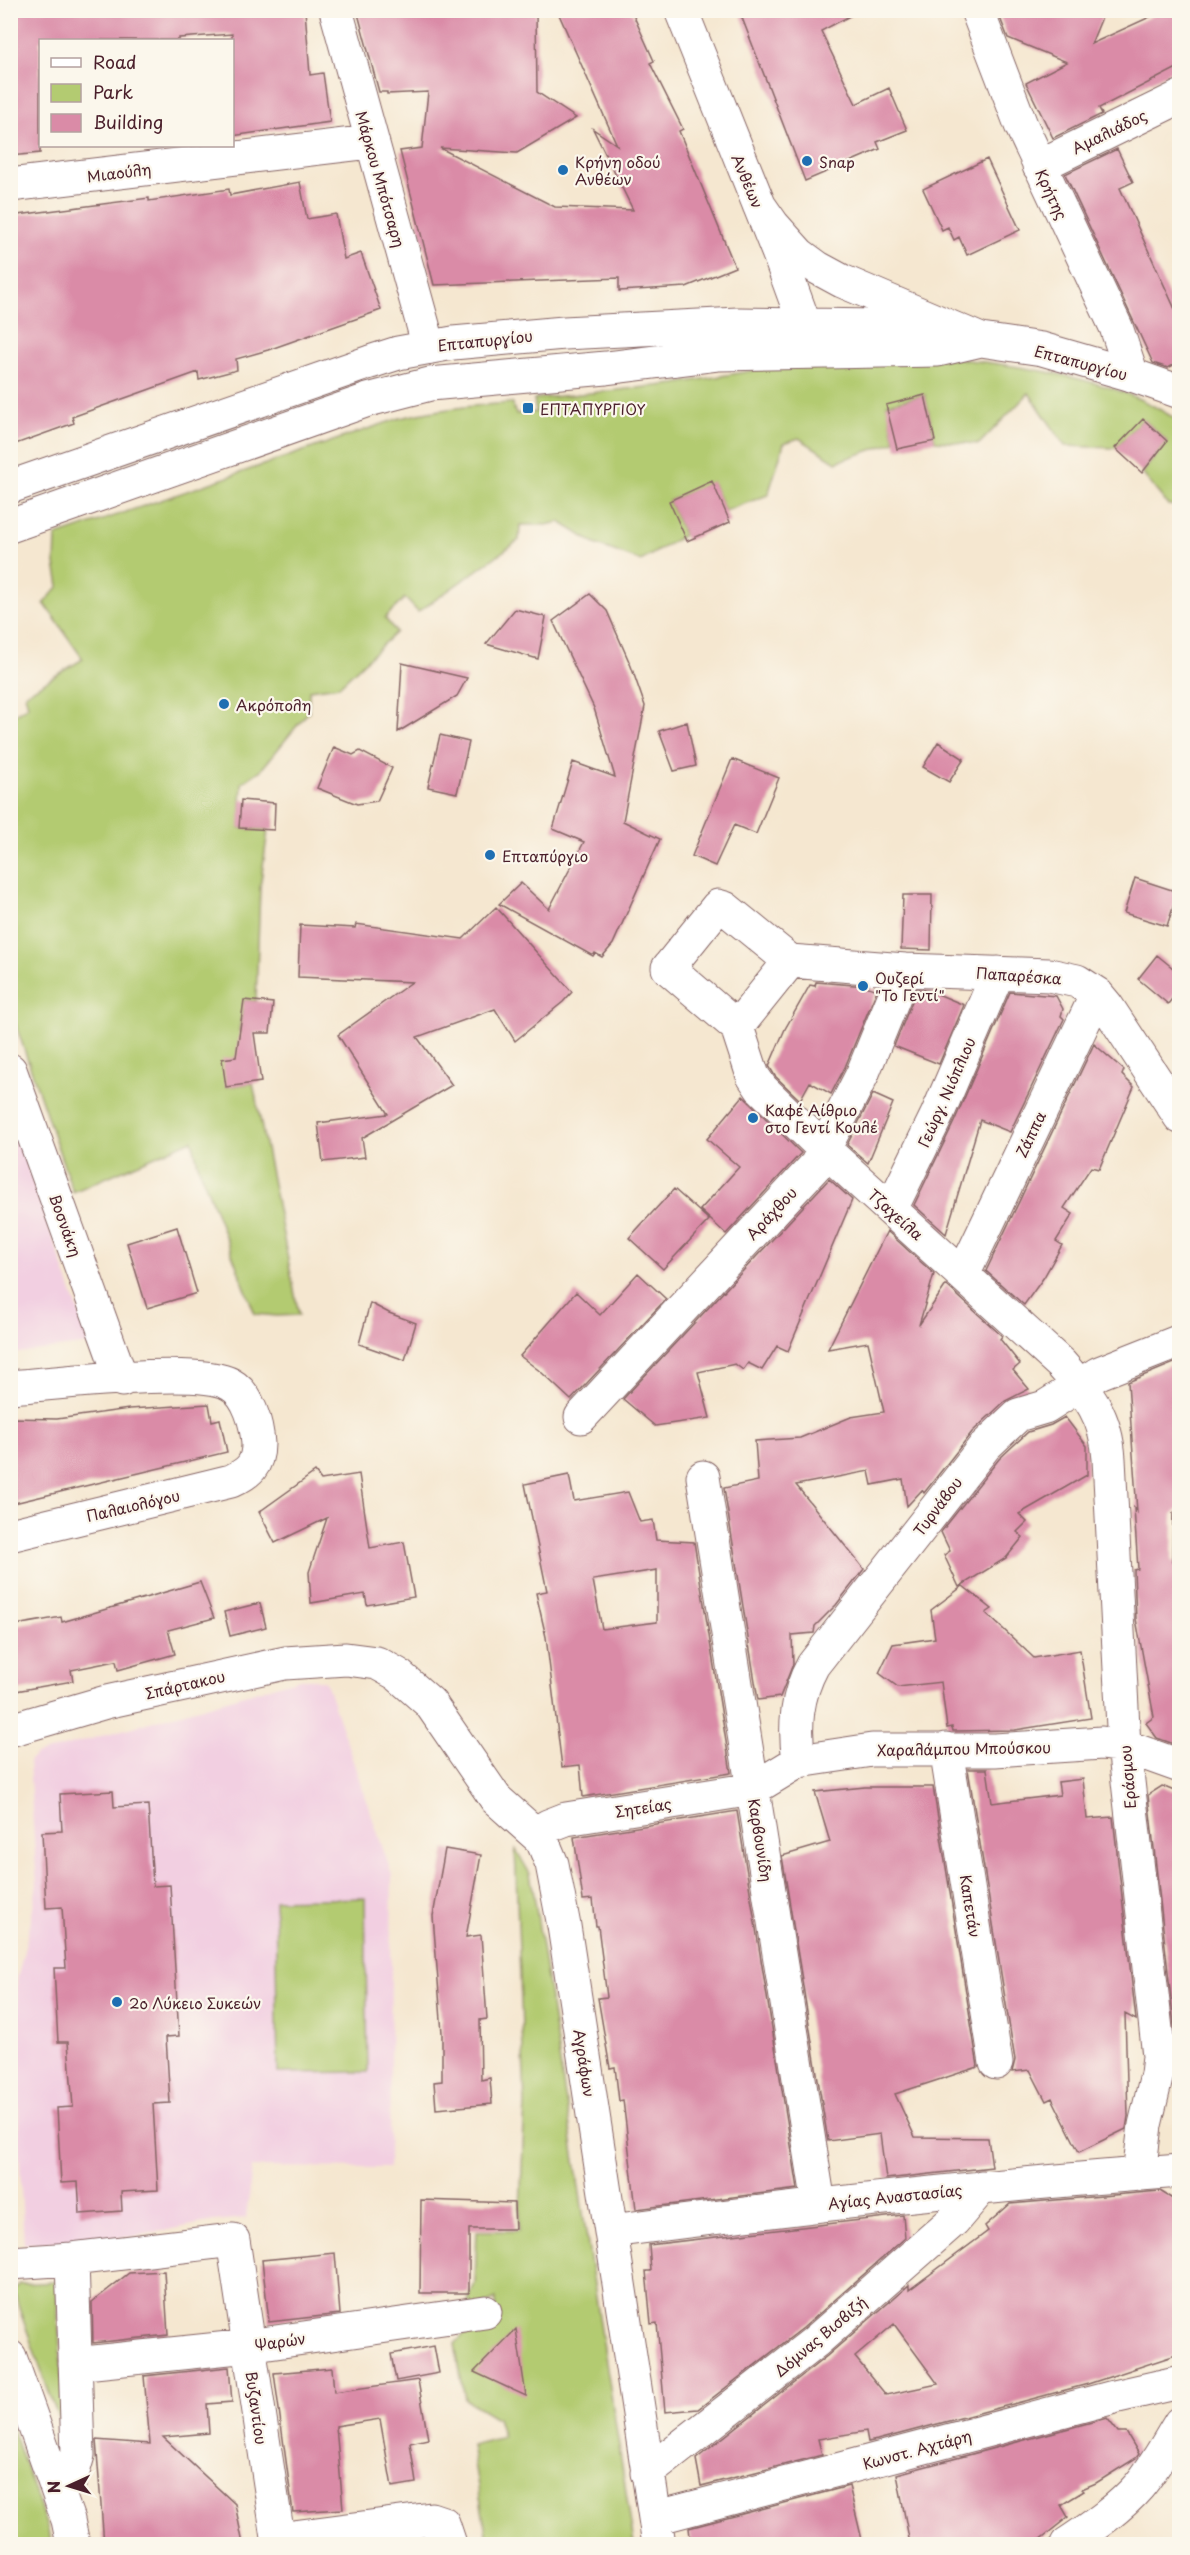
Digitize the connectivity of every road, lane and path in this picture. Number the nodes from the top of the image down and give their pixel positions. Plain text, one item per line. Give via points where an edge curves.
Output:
1 (336, 10) edge
2 (681, 10) edge
3 (977, 10) edge
4 (1179, 97) edge
5 (370, 142) junction
6 (1040, 166) junction
7 (10, 185) edge
8 (759, 205) junction
9 (948, 327) junction
10 (809, 338) junction
11 (981, 340) junction
12 (429, 347) junction
13 (1132, 375) junction
14 (1179, 392) edge
15 (10, 487) edge
16 (10, 526) edge
17 (790, 961) junction
18 (905, 970) junction
19 (998, 973) junction
20 (1097, 994) junction
21 (737, 1027) junction
22 (10, 1070) edge
23 (1179, 1117) edge
24 (825, 1150) junction
25 (891, 1209) junction
26 (963, 1275) junction
27 (1179, 1341) edge
28 (122, 1380) junction
29 (1079, 1385) junction
30 (10, 1387) edge
31 (581, 1418) dead end
32 (703, 1477) dead end
33 (10, 1535) edge
34 (363, 1660) joint
35 (10, 1730) edge
36 (1124, 1746) junction
37 (946, 1749) junction
38 (799, 1761) junction
39 (1179, 1766) edge
40 (753, 1789) junction
41 (537, 1833) junction
42 (996, 2063) dead end
43 (1179, 2171) edge
44 (1139, 2174) junction
45 (982, 2187) junction
46 (819, 2204) junction
47 (611, 2231) junction
48 (72, 2259) junction
49 (10, 2264) edge
50 (485, 2312) dead end
51 (248, 2346) junction
52 (10, 2357) edge
53 (75, 2364) junction
54 (1179, 2382) edge
55 (1179, 2423) edge
56 (647, 2473) junction
57 (58, 2491) junction
58 (657, 2531) edge
59 (278, 2542) edge
60 (73, 2544) edge
61 (450, 2544) edge
62 (1066, 2544) edge

1 - 5 street, Μάρκου Μπότσαρη
2 - 8 street, Ανθέων
3 - 6 street, Κρήτης
4 - 6 street, Αμαλιάδος
5 - 7 street, Μιαούλη
5 - 12 street, Μάρκου Μπότσαρη
6 - 13 street, Κρήτης via 1116,327
8 - 9 street via 786,241 818,268
8 - 10 street, Ανθέων
9 - 10 street, Επταπυργίου
9 - 11 street, Επταπυργίου
10 - 11 street, Επταπυργίου via 938,350
10 - 12 street, Επταπυργίου via 738,324 491,338
10 - 16 street, Επταπυργίου via 719,354 415,387 313,418
11 - 13 street, Επταπυργίου via 1042,349
12 - 15 street, Επταπυργίου via 370,362
13 - 14 street, Επταπυργίου
17 - 18 street, Παπαρέσκα
17 - 21 street
17 - 21 street via 725,908 718,906 711,913 668,968
18 - 19 street, Παπαρέσκα
18 - 24 street, Αράχθου via 862,1075
19 - 20 street, Παπαρέσκα via 1060,976
19 - 25 street, Γεώργ. Νιόπλιου via 938,1115
20 - 23 street, Παπαρέσκα via 1117,1018
20 - 26 street, Ζάππα
21 - 24 street, Τζαχείλα via 756,1082
22 - 28 street, Βοσνάκη
24 - 25 street, Τζαχείλα
24 - 31 street, Αράχθου via 811,1170
25 - 26 street, Τζαχείλα
26 - 29 street, Τζαχείλα
27 - 29 street, Τυρνάβου
28 - 30 street
28 - 33 street, Παλαιολόγου via 188,1376 230,1384 239,1391 254,1420 258,1457 253,1467 231,1481
29 - 36 street, Εράσμου via 1098,1412 1108,1442
29 - 38 street, Τυρνάβου via 1046,1407 1018,1415 993,1438 821,1654 807,1675 800,1697
32 - 40 street, Καρβουνίδη
34 - 35 street, Σπάρτακου via 303,1661 239,1672 106,1702
34 - 41 street, Αγράφων via 392,1671 422,1694 502,1806
36 - 37 street, Χαραλάμπου Μπούσκου via 1093,1742 995,1750
36 - 39 street, Χαραλάμπου Μπούσκου
36 - 44 street, Εράσμου via 1159,2056 1144,2125
37 - 38 street, Χαραλάμπου Μπούσκου via 872,1750
37 - 42 street, Καπετάν
38 - 40 street, Χαραλάμπου Μπούσκου
40 - 41 street, Σητείας via 566,1819
40 - 46 street, Καρβουνίδη
41 - 47 street, Αγράφων via 550,1855 558,1892
43 - 44 street, Αγίας Αναστασίας
44 - 45 street, Αγίας Αναστασίας
45 - 46 street, Αγίας Αναστασίας
45 - 56 street, Δόμνας Βισβιζή via 954,2220 815,2342
46 - 47 street, Αγίας Αναστασίας
47 - 56 street, Αγράφων
48 - 49 street
48 - 51 street, Βυζαντίου via 233,2240
48 - 53 street
50 - 51 street, Ψαρών
51 - 53 street, Ψαρών
51 - 59 street, Βυζαντίου
52 - 57 street
53 - 57 street via 78,2455 71,2479
54 - 58 street, Κωνστ. Αχτάρη via 1049,2414
55 - 62 street via 1140,2485
56 - 58 street, Αγράφων
57 - 60 street
59 - 61 street, Βυζαντίου via 431,2519 443,2523

